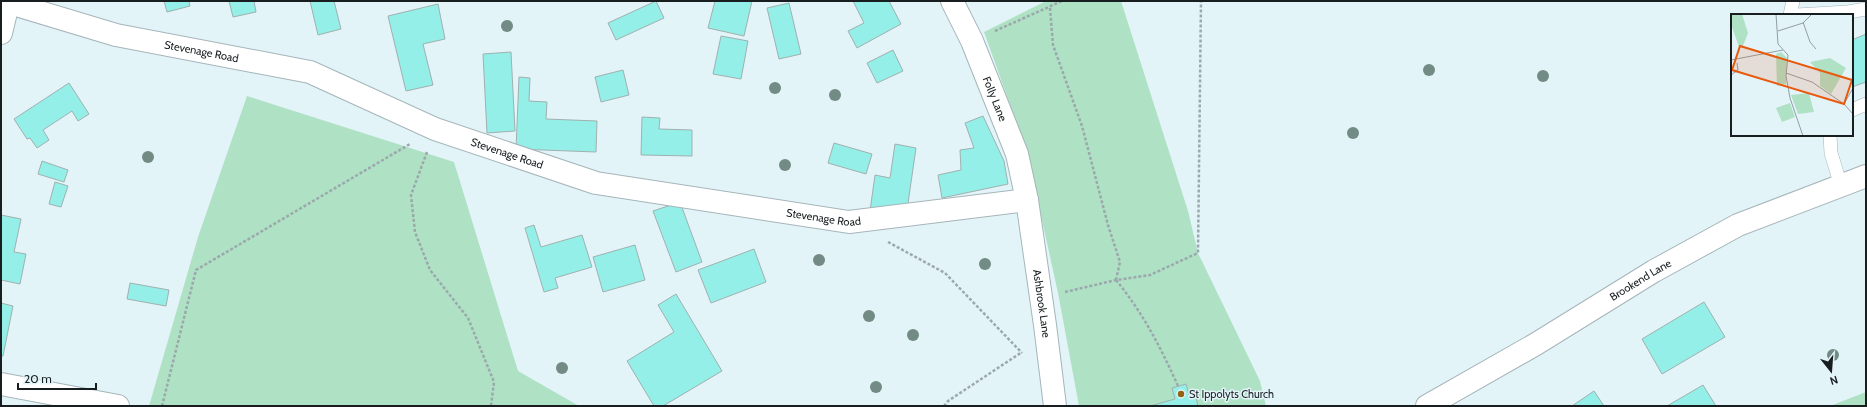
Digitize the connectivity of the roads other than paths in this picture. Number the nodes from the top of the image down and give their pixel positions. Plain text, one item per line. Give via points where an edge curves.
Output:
1 (952, 1) edge
2 (1793, 1) edge
3 (6, 2) edge
4 (1866, 9) edge
5 (1790, 14) edge
6 (1814, 14) edge
7 (1, 33) edge
8 (1866, 104) edge
9 (1853, 110) edge
10 (1830, 136) edge
11 (1866, 176) edge
12 (1841, 186) junction
13 (1027, 200) junction
14 (1, 384) edge
15 (118, 406) edge
16 (1055, 406) edge
17 (1427, 406) edge

1 - 13 street, Folly Lane via 972,41 1017,154
2 - 5 lane
3 - 7 street
3 - 13 street, Stevenage Road via 116,35 310,72 435,129 596,184 849,222
4 - 6 lane
8 - 9 lane
10 - 12 lane via 1831,153
11 - 12 street, Brookend Lane
12 - 17 street, Brookend Lane via 1738,225 1654,271 1536,344
13 - 16 street, Ashbrook Lane
14 - 15 street

